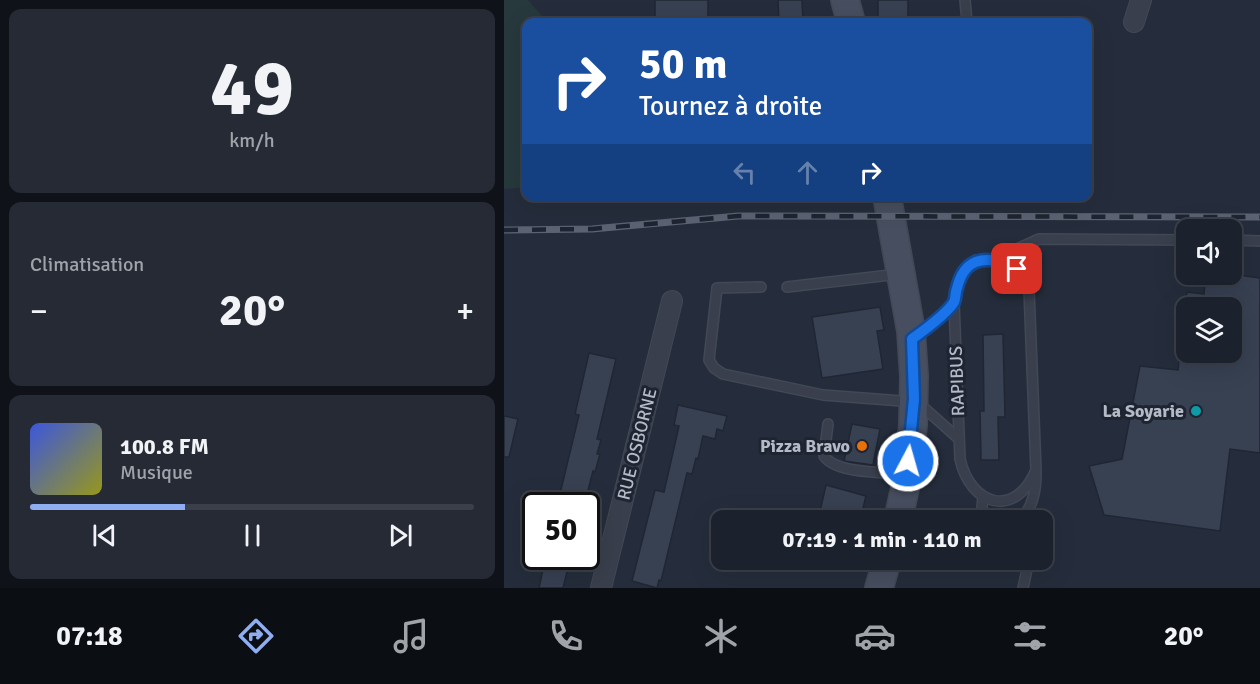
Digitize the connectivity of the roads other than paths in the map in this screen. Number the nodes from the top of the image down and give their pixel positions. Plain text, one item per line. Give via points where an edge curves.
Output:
1 (845, 0) edge
2 (965, 0) edge
3 (1141, 0) edge
4 (850, 18) edge
5 (967, 18) edge
6 (1134, 22) dead end
7 (888, 201) edge
8 (1176, 240) edge
9 (1242, 240) edge
10 (1260, 241) edge
11 (1008, 262) junction
12 (901, 274) junction
13 (761, 287) dead end
14 (787, 287) dead end
15 (672, 301) dead end
16 (954, 302) junction
17 (912, 339) junction
18 (914, 399) junction
19 (828, 424) dead end
20 (959, 439) junction
21 (1036, 470) junction
22 (907, 474) junction
23 (983, 496) junction
24 (907, 510) edge
25 (982, 510) edge
26 (1030, 510) edge
27 (884, 570) edge
28 (1027, 570) edge
29 (601, 588) edge
30 (879, 588) edge
31 (1023, 588) edge

1 - 4 main road
2 - 5 lane
3 - 6 street
7 - 12 main road
8 - 11 lane via 1039,239 1019,248
9 - 10 lane
11 - 16 lane, RAPIBUS via 976,260 968,265
11 - 21 lane via 1027,280 1029,290
12 - 14 lane
12 - 17 main road
13 - 18 lane via 717,288 709,360 714,368 723,374 823,395
15 - 29 street, RUE OSBORNE
16 - 17 lane
16 - 20 lane, RAPIBUS
17 - 18 main road
18 - 20 lane
18 - 22 main road
19 - 22 lane via 826,459 838,466 868,472
20 - 23 lane, RAPIBUS via 966,479
21 - 23 lane via 1032,481 1017,497 1008,501
21 - 26 lane
22 - 24 main road
23 - 25 lane
27 - 30 main road
28 - 31 lane

